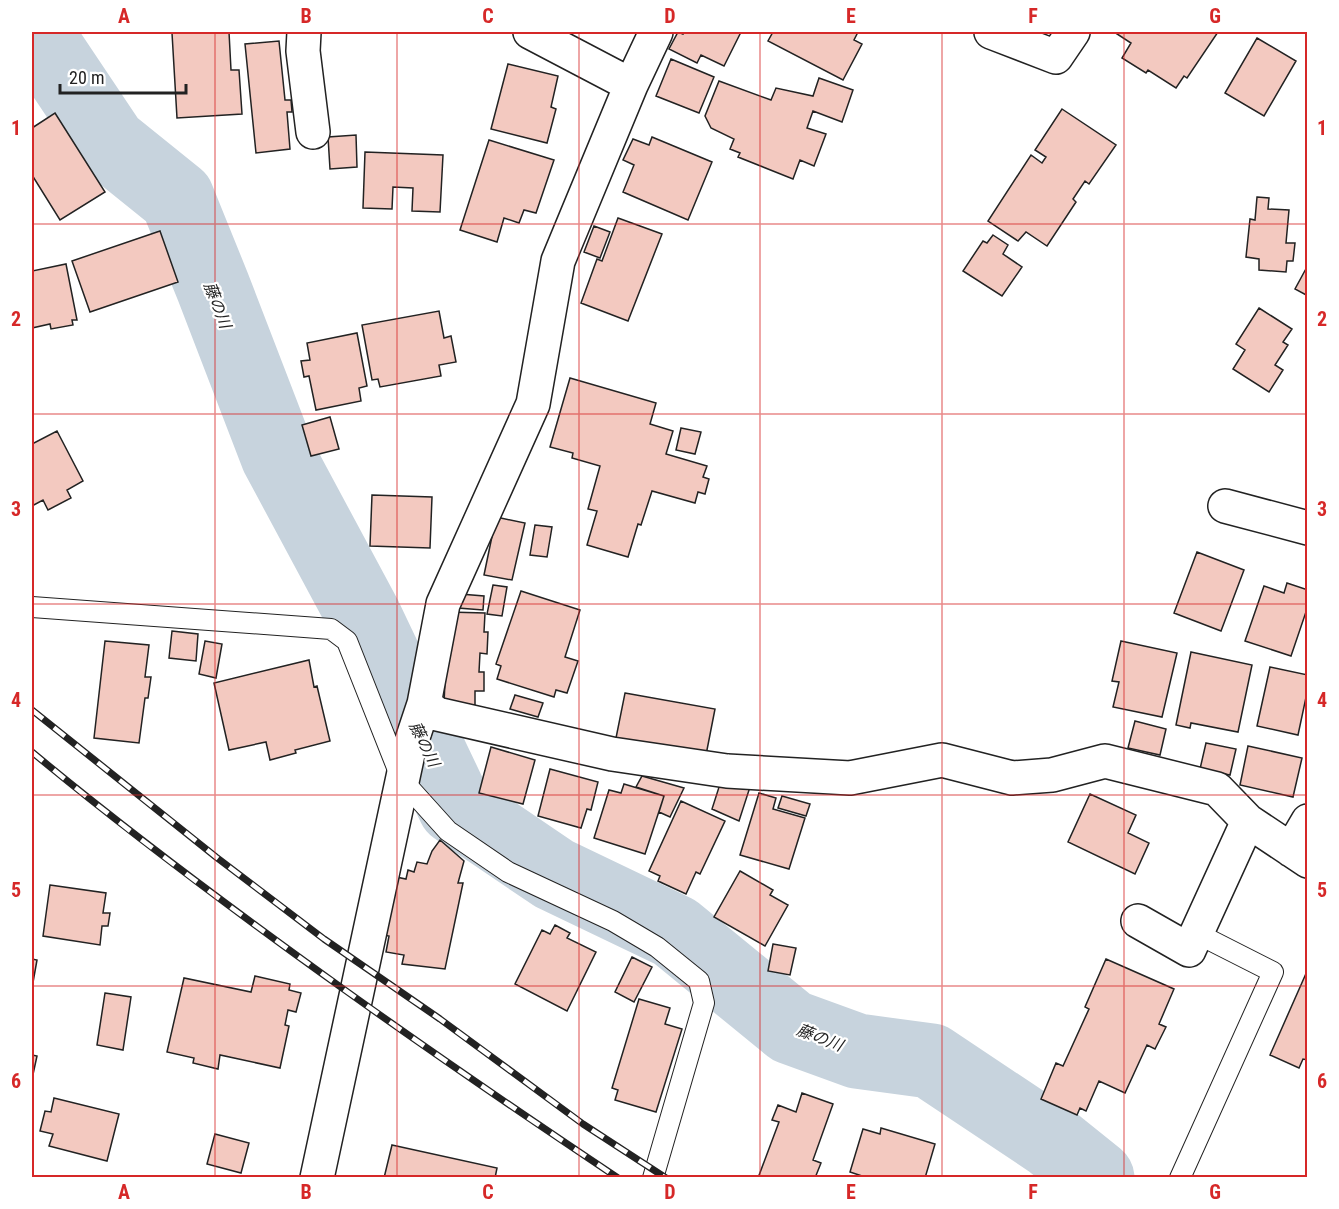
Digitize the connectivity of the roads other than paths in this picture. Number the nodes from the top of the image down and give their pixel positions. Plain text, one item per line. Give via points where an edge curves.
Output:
1 (304, 32) edge
2 (530, 32) edge
3 (656, 32) edge
4 (991, 32) edge
5 (1073, 32) edge
6 (631, 85) junction
7 (314, 132) dead end
8 (1225, 506) dead end
9 (1308, 528) edge
10 (32, 607) edge
11 (423, 708) junction
12 (402, 780) junction
13 (1248, 821) junction
14 (1308, 821) edge
15 (1299, 856) edge
16 (1138, 921) dead end
17 (1196, 933) junction
18 (317, 1178) edge
19 (653, 1178) edge
20 (1179, 1178) edge

1 - 7 street
2 - 6 street
3 - 6 street
4 - 5 street via 1056,57
6 - 11 street via 558,261 533,404 442,604
8 - 9 street
10 - 12 lane via 331,629 347,641
11 - 12 street
11 - 13 street via 612,754 727,771 850,778 942,760 1012,778 1052,775 1105,760 1217,789
12 - 18 street
12 - 19 lane via 448,831 477,852 507,872 657,947 699,981 704,1003
13 - 15 street
13 - 17 street
14 - 15 street
16 - 17 street via 1189,950
17 - 20 lane via 1273,972

